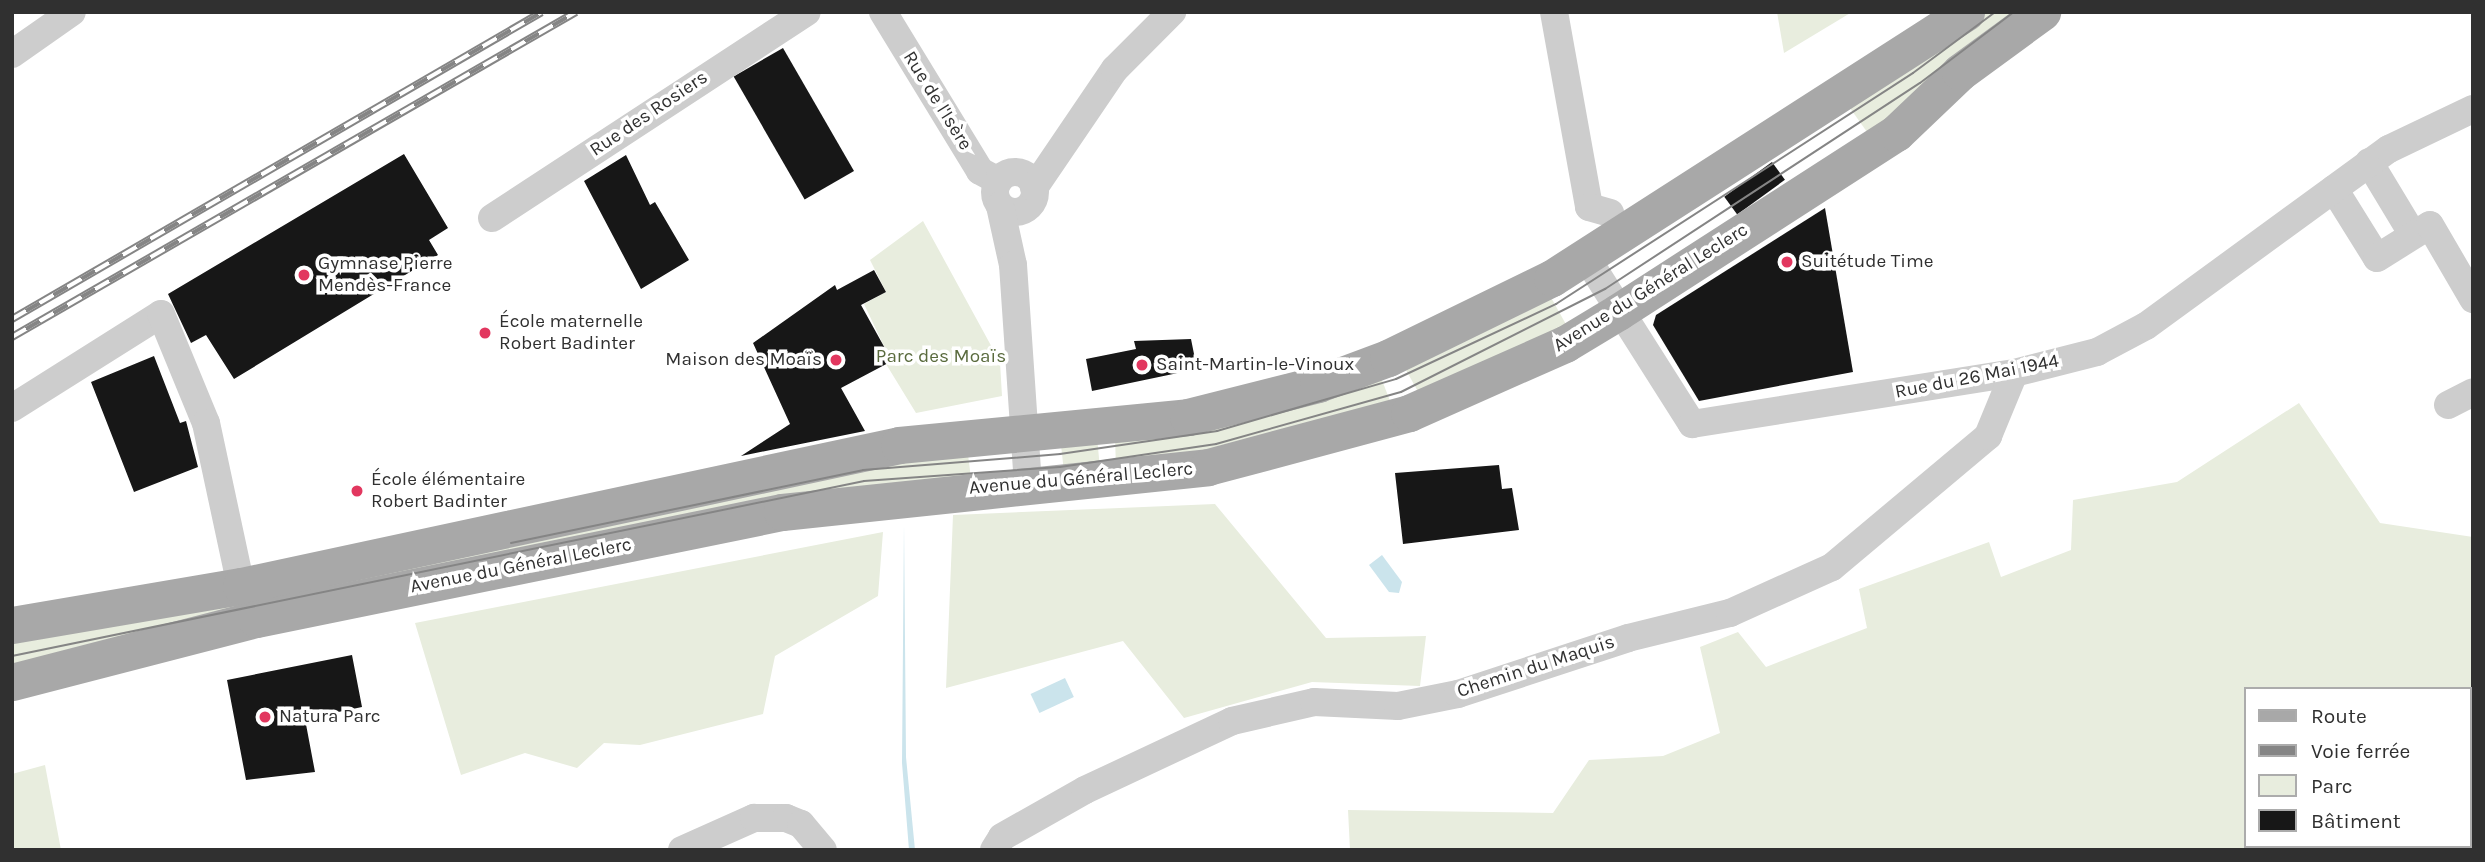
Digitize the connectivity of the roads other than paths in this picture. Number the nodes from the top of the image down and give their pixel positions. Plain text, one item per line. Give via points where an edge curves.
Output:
1 (72, 12) edge
2 (807, 12) edge
3 (883, 12) edge
4 (1172, 12) edge
5 (1554, 12) edge
6 (1966, 12) edge
7 (2042, 12) edge
8 (12, 54) edge
9 (2473, 109) edge
10 (2369, 162) junction
11 (2334, 189) junction
12 (1016, 191) junction
13 (1611, 213) dead end
14 (492, 218) dead end
15 (2413, 235) junction
16 (1586, 257) junction
17 (2473, 299) edge
18 (1618, 312) junction
19 (2014, 373) junction
20 (12, 408) edge
21 (1021, 435) junction
22 (1028, 485) junction
23 (241, 586) junction
24 (12, 625) edge
25 (12, 682) edge
26 (682, 850) edge
27 (822, 850) edge
28 (993, 850) edge

1 - 8 street
2 - 14 street, Rue des Rosiers
3 - 12 street, Rue de l'Isère via 980,171
4 - 12 street
5 - 13 street via 1589,207
6 - 16 main road, Avenue du Général Leclerc
7 - 18 main road, Avenue du Général Leclerc via 1960,72 1896,133
9 - 10 street, Rue du 26 Mai 1944
10 - 11 street, Rue du 26 Mai 1944
10 - 15 street
11 - 15 street via 2377,258
11 - 19 street, Rue du 26 Mai 1944 via 2146,326 2097,352
12 - 21 street via 1013,265
15 - 17 street via 2430,225
16 - 18 street, Rue du 26 Mai 1944
16 - 21 main road, Avenue du Général Leclerc via 1388,358 1318,384 1188,417
18 - 19 street, Rue du 26 Mai 1944 via 1692,424
18 - 22 main road, Avenue du Général Leclerc via 1553,350 1344,435 1208,467
19 - 28 street, Chemin du Maquis via 1988,436 1832,567 1730,613 1628,638 1458,694 1398,706 1314,702 1232,721 1085,789 1002,837
20 - 23 street via 161,314 206,423
21 - 22 street
21 - 23 main road, Avenue du Général Leclerc via 888,447
22 - 25 main road, Avenue du Général Leclerc via 782,512 256,619
23 - 24 main road, Avenue du Général Leclerc
26 - 27 street via 754,818 786,818 800,824

